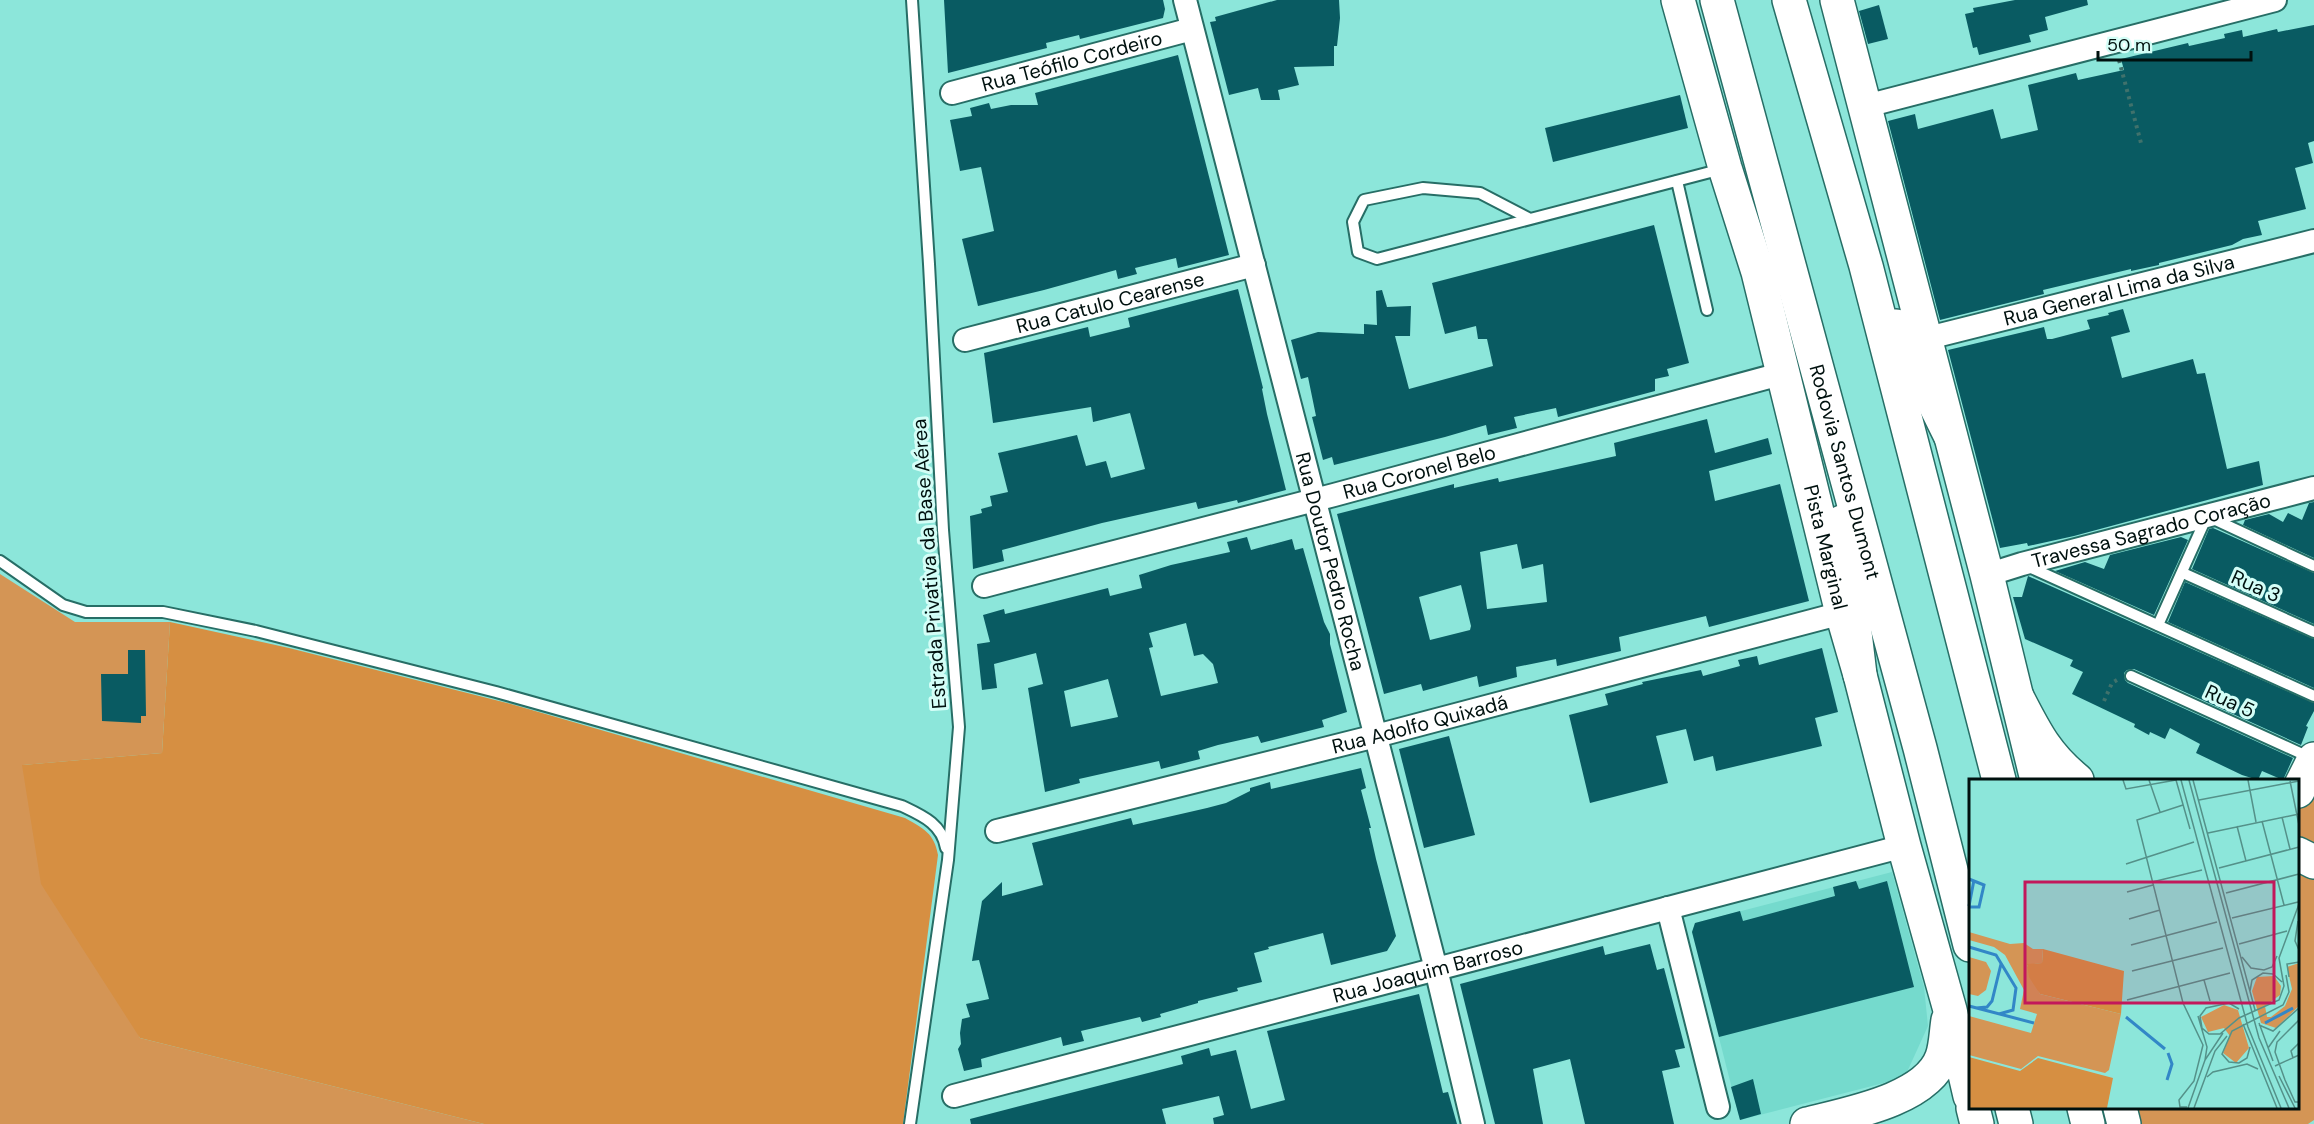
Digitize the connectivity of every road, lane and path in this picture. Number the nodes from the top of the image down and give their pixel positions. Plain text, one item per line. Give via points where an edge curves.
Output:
1 (912, 0) edge
2 (1678, 0) edge
3 (1717, 0) edge
4 (1789, 0) edge
5 (1837, 0) edge
6 (2276, 0) edge
7 (1189, 1) edge
8 (1192, 29) junction
9 (2115, 43) junction
10 (952, 93) dead end
11 (1866, 106) junction
12 (2141, 143) dead end
13 (1725, 168) junction
14 (1677, 181) junction
15 (1530, 219) junction
16 (2314, 241) edge
17 (1254, 265) junction
18 (1866, 266) junction
19 (1707, 310) dead end
20 (1924, 339) junction
21 (965, 340) dead end
22 (1784, 373) junction
23 (1830, 413) junction
24 (1950, 435) junction
25 (2307, 495) edge
26 (1314, 501) junction
27 (2207, 516) junction
28 (0, 561) edge
29 (2022, 564) junction
30 (2314, 566) edge
31 (2183, 573) junction
32 (1987, 575) junction
33 (984, 586) dead end
34 (1842, 613) junction
35 (2158, 625) junction
36 (2314, 632) edge
37 (1860, 675) junction
38 (2132, 676) joint
39 (2314, 696) edge
40 (2017, 697) junction
41 (2104, 701) dead end
42 (1376, 736) junction
43 (2314, 759) edge
44 (1999, 779) edge
45 (2037, 779) edge
46 (2076, 779) edge
47 (2299, 789) edge
48 (997, 831) dead end
49 (1904, 846) junction
50 (2299, 854) edge
51 (948, 860) junction
52 (2314, 862) edge
53 (1668, 908) junction
54 (1969, 937) edge
55 (1436, 969) junction
56 (1950, 1010) junction
57 (1969, 1088) edge
58 (954, 1096) dead end
59 (1718, 1107) dead end
60 (1973, 1109) edge
61 (2012, 1109) edge
62 (2084, 1109) edge
63 (2120, 1109) edge
64 (909, 1124) edge
65 (1473, 1124) edge
66 (1808, 1124) edge
67 (1977, 1124) edge
68 (2016, 1124) edge
69 (2088, 1124) edge
70 (2124, 1124) edge

1 - 51 lane, Estrada Privativa da Base Aérea via 943,530 959,727
2 - 13 main road, Pista Marginal
3 - 23 main road, Rodovia Santos Dumont
4 - 18 main road
5 - 11 main road
6 - 9 street
7 - 8 street, Rua Doutor Pedro Rocha
8 - 10 street, Rua Teófilo Cordeiro
8 - 17 street, Rua Doutor Pedro Rocha
9 - 11 street
9 - 12 path
11 - 20 main road
13 - 14 lane
13 - 22 main road, Pista Marginal
14 - 15 lane
14 - 19 lane
15 - 15 lane via 1377,259 1358,252 1353,222 1364,200 1423,188 1480,193
16 - 20 street, Rua General Lima da Silva
17 - 21 street, Rua Catulo Cearense
17 - 26 street, Rua Doutor Pedro Rocha
18 - 24 main road
18 - 44 main road
20 - 24 main road
22 - 26 street, Rua Coronel Belo
22 - 34 main road, Pista Marginal
23 - 37 main road
23 - 54 main road, Rodovia Santos Dumont
24 - 32 main road
25 - 27 street, Travessa Sagrado Coração
26 - 33 street, Rua Coronel Belo
26 - 42 street, Rua Doutor Pedro Rocha
27 - 29 street, Travessa Sagrado Coração
27 - 30 lane
27 - 31 lane
28 - 51 lane via 63,605 86,612 163,612 256,631 496,692 902,806 929,819 944,835
29 - 32 street, Travessa Sagrado Coração
29 - 35 lane
31 - 35 lane
31 - 36 lane, Rua 3
32 - 40 main road
34 - 37 main road, Pista Marginal
34 - 42 street, Rua Adolfo Quixadá
35 - 39 lane
37 - 49 main road, Pista Marginal
38 - 41 path via 2112,683
38 - 43 lane, Rua 5
40 - 45 main road
40 - 46 main road via 2043,746
42 - 48 street, Rua Adolfo Quixadá
42 - 55 street, Rua Doutor Pedro Rocha
43 - 47 main road
49 - 53 street, Rua Joaquim Barroso
49 - 56 main road, Pista Marginal
50 - 52 main road
51 - 64 lane, Estrada Privativa da Base Aérea
53 - 55 street, Rua Joaquim Barroso
53 - 59 street
55 - 58 street, Rua Joaquim Barroso
55 - 65 street, Rua Doutor Pedro Rocha
56 - 57 main road, Pista Marginal
56 - 66 main road via 1942,1059 1919,1086 1893,1100
60 - 67 main road
61 - 68 main road
62 - 69 main road
63 - 70 main road

